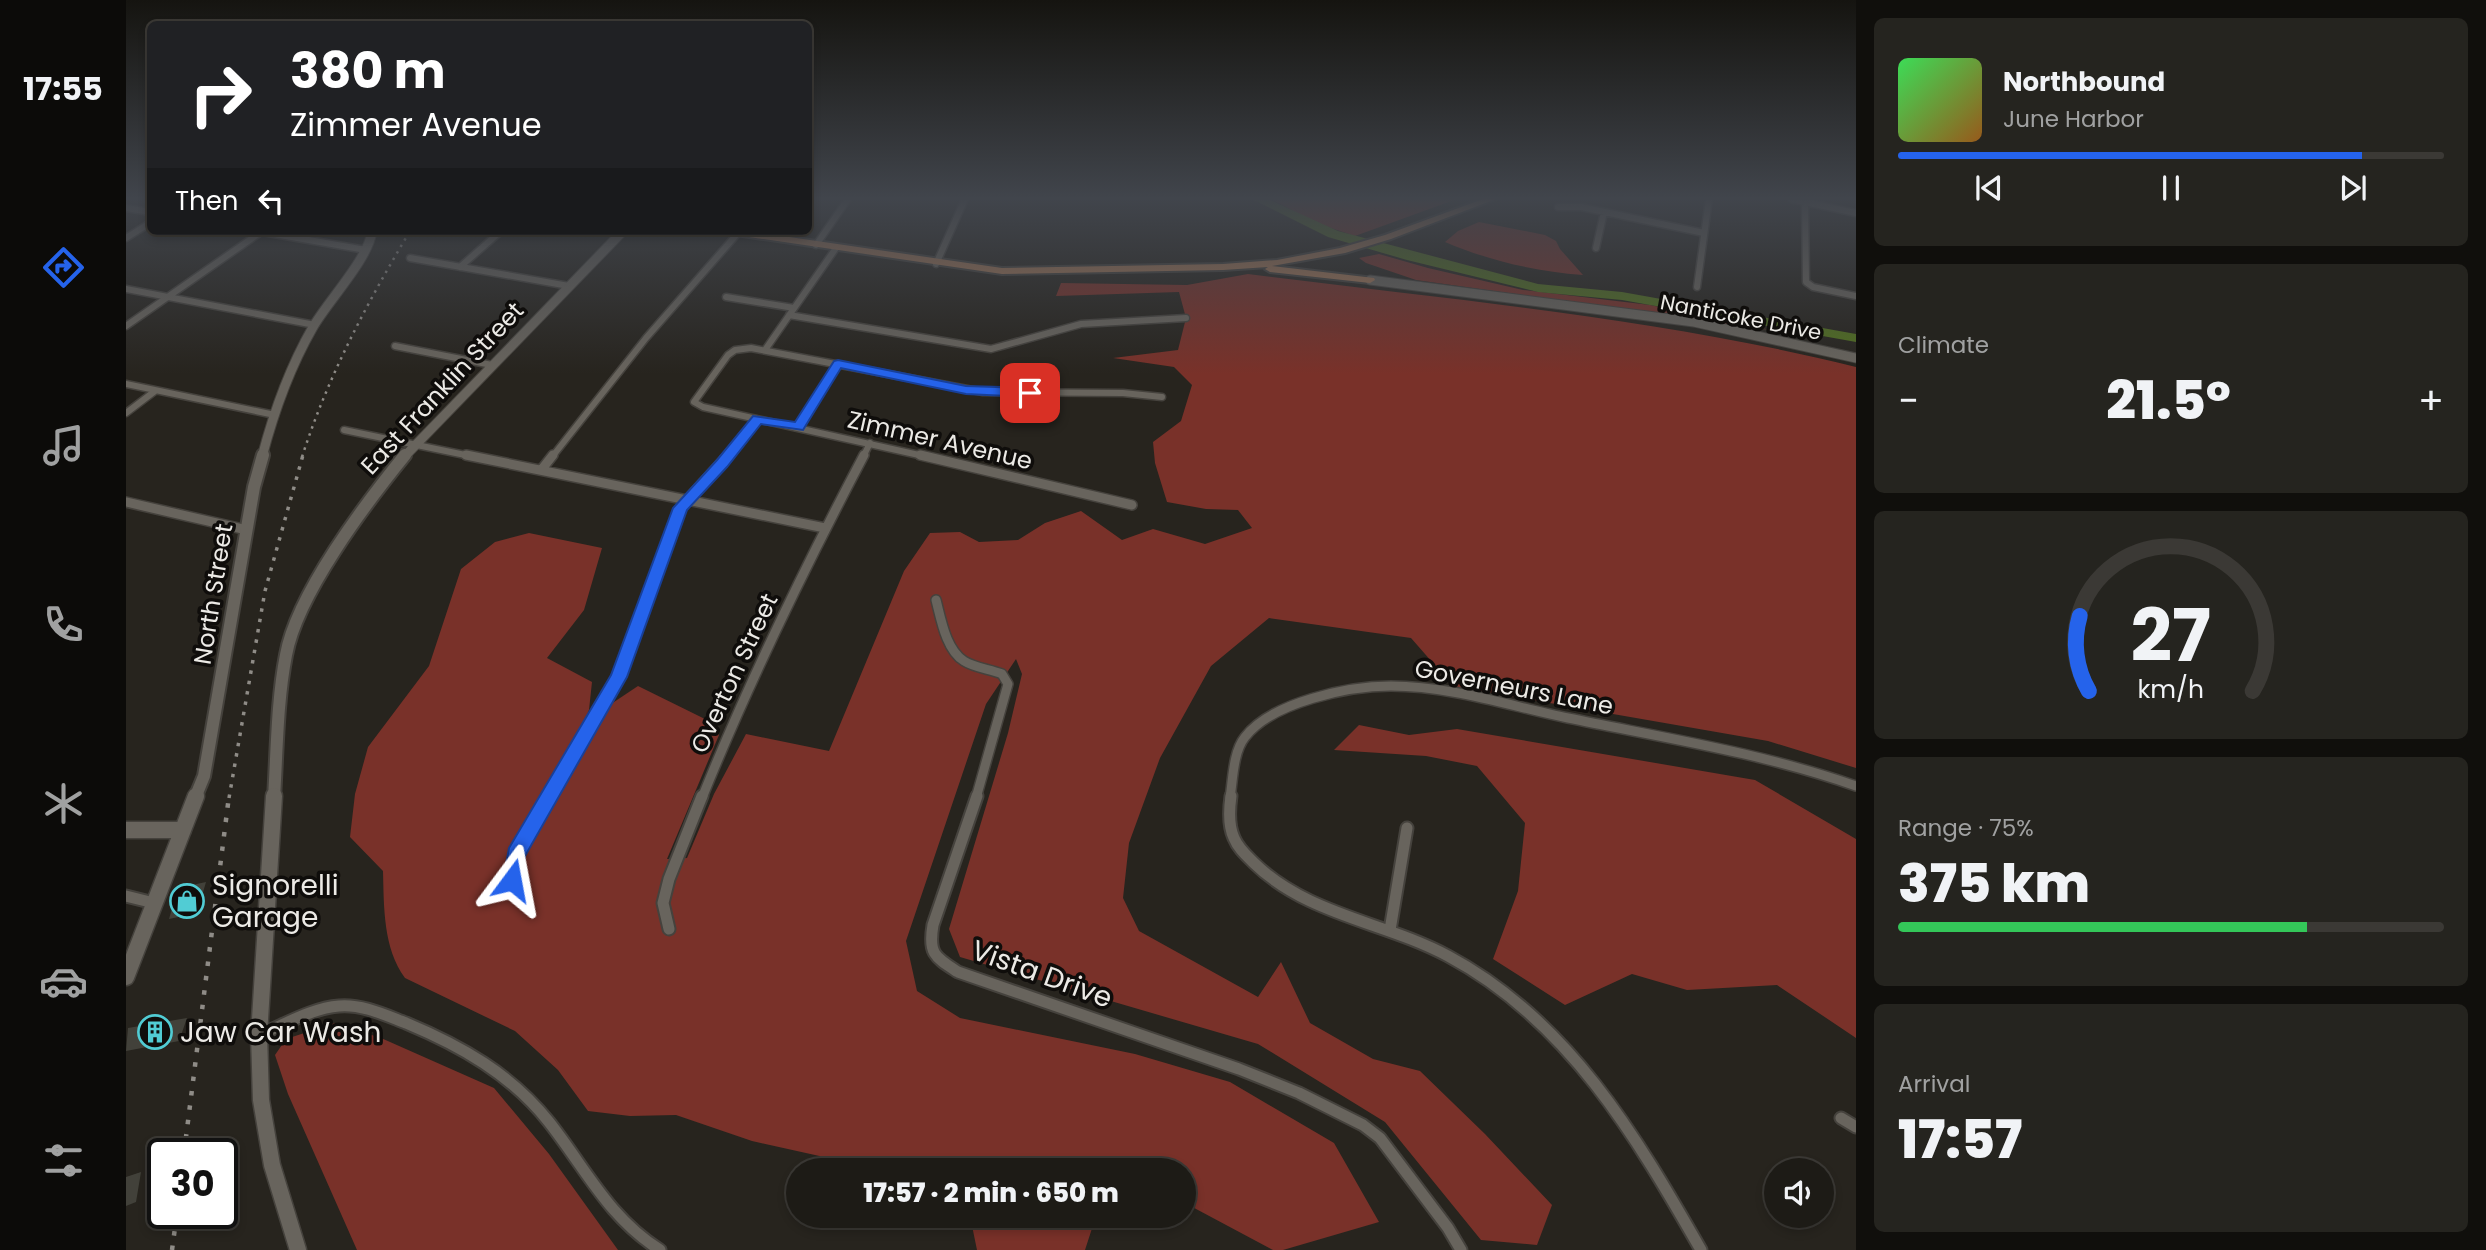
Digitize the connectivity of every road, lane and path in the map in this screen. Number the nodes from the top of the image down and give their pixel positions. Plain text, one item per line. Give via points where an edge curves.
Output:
1 (222, 257) edge
2 (361, 257) edge
3 (471, 257) edge
4 (597, 257) edge
5 (712, 257) edge
6 (829, 257) edge
7 (894, 257) edge
8 (939, 257) edge
9 (1309, 257) edge
10 (1318, 257) edge
11 (1322, 257) edge
12 (1338, 257) edge
13 (1701, 257) edge
14 (1806, 257) edge
15 (410, 258) dead end
16 (1335, 261) junction
17 (936, 264) junction
18 (460, 267) junction
19 (1223, 267) junction
20 (1353, 280) junction
21 (1370, 280) junction
22 (569, 286) junction
23 (1697, 286) dead end
24 (126, 289) edge
25 (1856, 296) edge
26 (167, 297) junction
27 (726, 297) dead end
28 (794, 308) junction
29 (789, 316) junction
30 (1186, 318) dead end
31 (315, 325) junction
32 (126, 326) edge
33 (395, 346) dead end
34 (765, 350) junction
35 (1856, 358) edge
36 (838, 364) junction
37 (492, 365) junction
38 (126, 384) edge
39 (155, 391) junction
40 (1162, 397) dead end
41 (126, 413) edge
42 (275, 415) junction
43 (757, 419) junction
44 (798, 427) junction
45 (344, 430) dead end
46 (415, 443) junction
47 (870, 443) junction
48 (542, 469) junction
49 (686, 499) junction
50 (126, 502) edge
51 (1132, 505) dead end
52 (825, 528) junction
53 (247, 530) junction
54 (936, 600) dead end
55 (1856, 786) edge
56 (1407, 828) dead end
57 (126, 830) edge
58 (183, 830) junction
59 (512, 880) dead end
60 (126, 896) edge
61 (154, 903) junction
62 (669, 929) dead end
63 (1390, 930) junction
64 (126, 976) edge
65 (258, 1035) junction
66 (1841, 1118) dead end
67 (1856, 1128) edge
68 (298, 1250) edge
69 (660, 1250) edge
70 (1461, 1250) edge
71 (1701, 1250) edge

1 - 26 street
2 - 31 street, North Street
3 - 18 street
4 - 22 street, East Franklin Street
5 - 48 street
6 - 28 street
7 - 17 main road
8 - 17 street
9 - 19 main road
10 - 20 main road via 1338,275
11 - 16 main road
12 - 16 main road
13 - 23 street
14 - 25 street via 1806,282
15 - 18 street
16 - 21 main road via 1349,273
17 - 19 main road via 1028,272
18 - 22 street
19 - 20 main road
20 - 21 main road
21 - 35 street, Nanticoke Drive via 1694,322
22 - 37 street, East Franklin Street
24 - 26 street
26 - 31 street
26 - 32 street
27 - 28 street
28 - 29 street
29 - 30 street via 991,349 1081,324
29 - 34 street
31 - 42 street, North Street via 295,360
33 - 37 street
34 - 36 street
34 - 43 street, Zimmer Avenue via 735,350 728,355 694,402
36 - 40 street via 983,392
36 - 44 street
37 - 46 street, East Franklin Street
38 - 39 street
39 - 41 street
39 - 42 street
42 - 53 street, North Street
43 - 44 street, Zimmer Avenue
43 - 49 street
44 - 47 street, Zimmer Avenue
45 - 46 street
46 - 48 street
46 - 65 street, East Franklin Street via 376,491 312,590 286,653
47 - 51 street, Zimmer Avenue
47 - 52 street, Overton Street
48 - 49 street
49 - 52 street
49 - 59 street via 619,677 528,831 516,854
50 - 53 street
52 - 62 street, Overton Street via 729,730 669,879 663,903
53 - 58 street, North Street via 208,761
54 - 70 street, Vista Drive via 956,654 965,662 1002,674 1007,684 982,780 933,925 932,955 958,972 1287,1088 1363,1125 1380,1138
55 - 63 street, Governeurs Lane via 1781,761 1418,688 1371,688 1320,697 1254,726 1237,750 1229,805 1238,847 1292,893
56 - 63 street
57 - 58 street
58 - 61 street, North Street
60 - 61 street
61 - 64 street, North Street
63 - 71 street, Governeurs Lane via 1478,973 1569,1049 1613,1102
65 - 68 street, East Franklin Street via 261,1100 272,1165
65 - 69 street via 335,1006 352,1006 432,1034 482,1060 521,1090 618,1214
66 - 67 street

